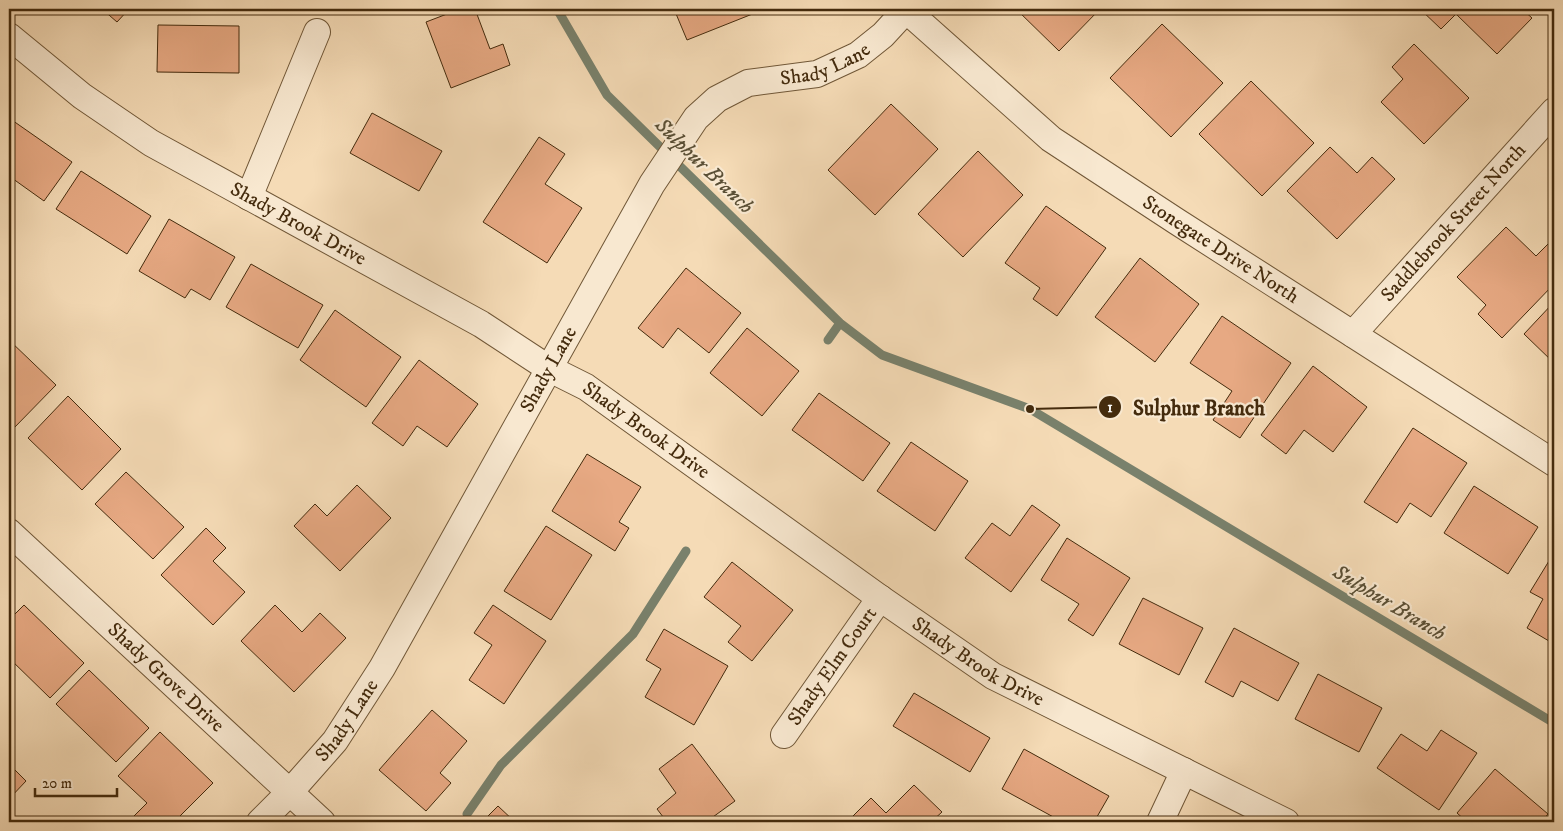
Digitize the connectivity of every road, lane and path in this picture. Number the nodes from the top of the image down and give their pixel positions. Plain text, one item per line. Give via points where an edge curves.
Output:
1 (906, 9) edge
2 (317, 32) dead end
3 (9, 36) edge
4 (1554, 111) edge
5 (249, 197) junction
6 (1353, 334) junction
7 (548, 368) junction
8 (1554, 463) edge
9 (9, 532) edge
10 (880, 598) junction
11 (784, 735) dead end
12 (1184, 771) junction
13 (290, 792) junction
14 (260, 822) edge
15 (322, 822) edge
16 (1160, 822) edge
17 (1286, 822) edge

1 - 6 street, Stonegate Drive North via 1051,139
1 - 7 street, Shady Lane via 883,36 858,56 817,74 748,83 717,99 696,118 652,184
2 - 5 street
3 - 5 street, Shady Brook Drive via 82,96 151,144
4 - 6 street, Saddlebrook Street North
5 - 7 street, Shady Brook Drive via 481,324
6 - 8 street, Stonegate Drive North
7 - 10 street, Shady Brook Drive via 586,386
7 - 13 street, Shady Lane via 382,668 335,741
9 - 13 street, Shady Grove Drive
10 - 11 street, Shady Elm Court
10 - 12 street, Shady Brook Drive via 993,676
12 - 16 street
12 - 17 street, Shady Brook Drive
13 - 14 street, Shady Lane
13 - 15 street, Shady Grove Drive

